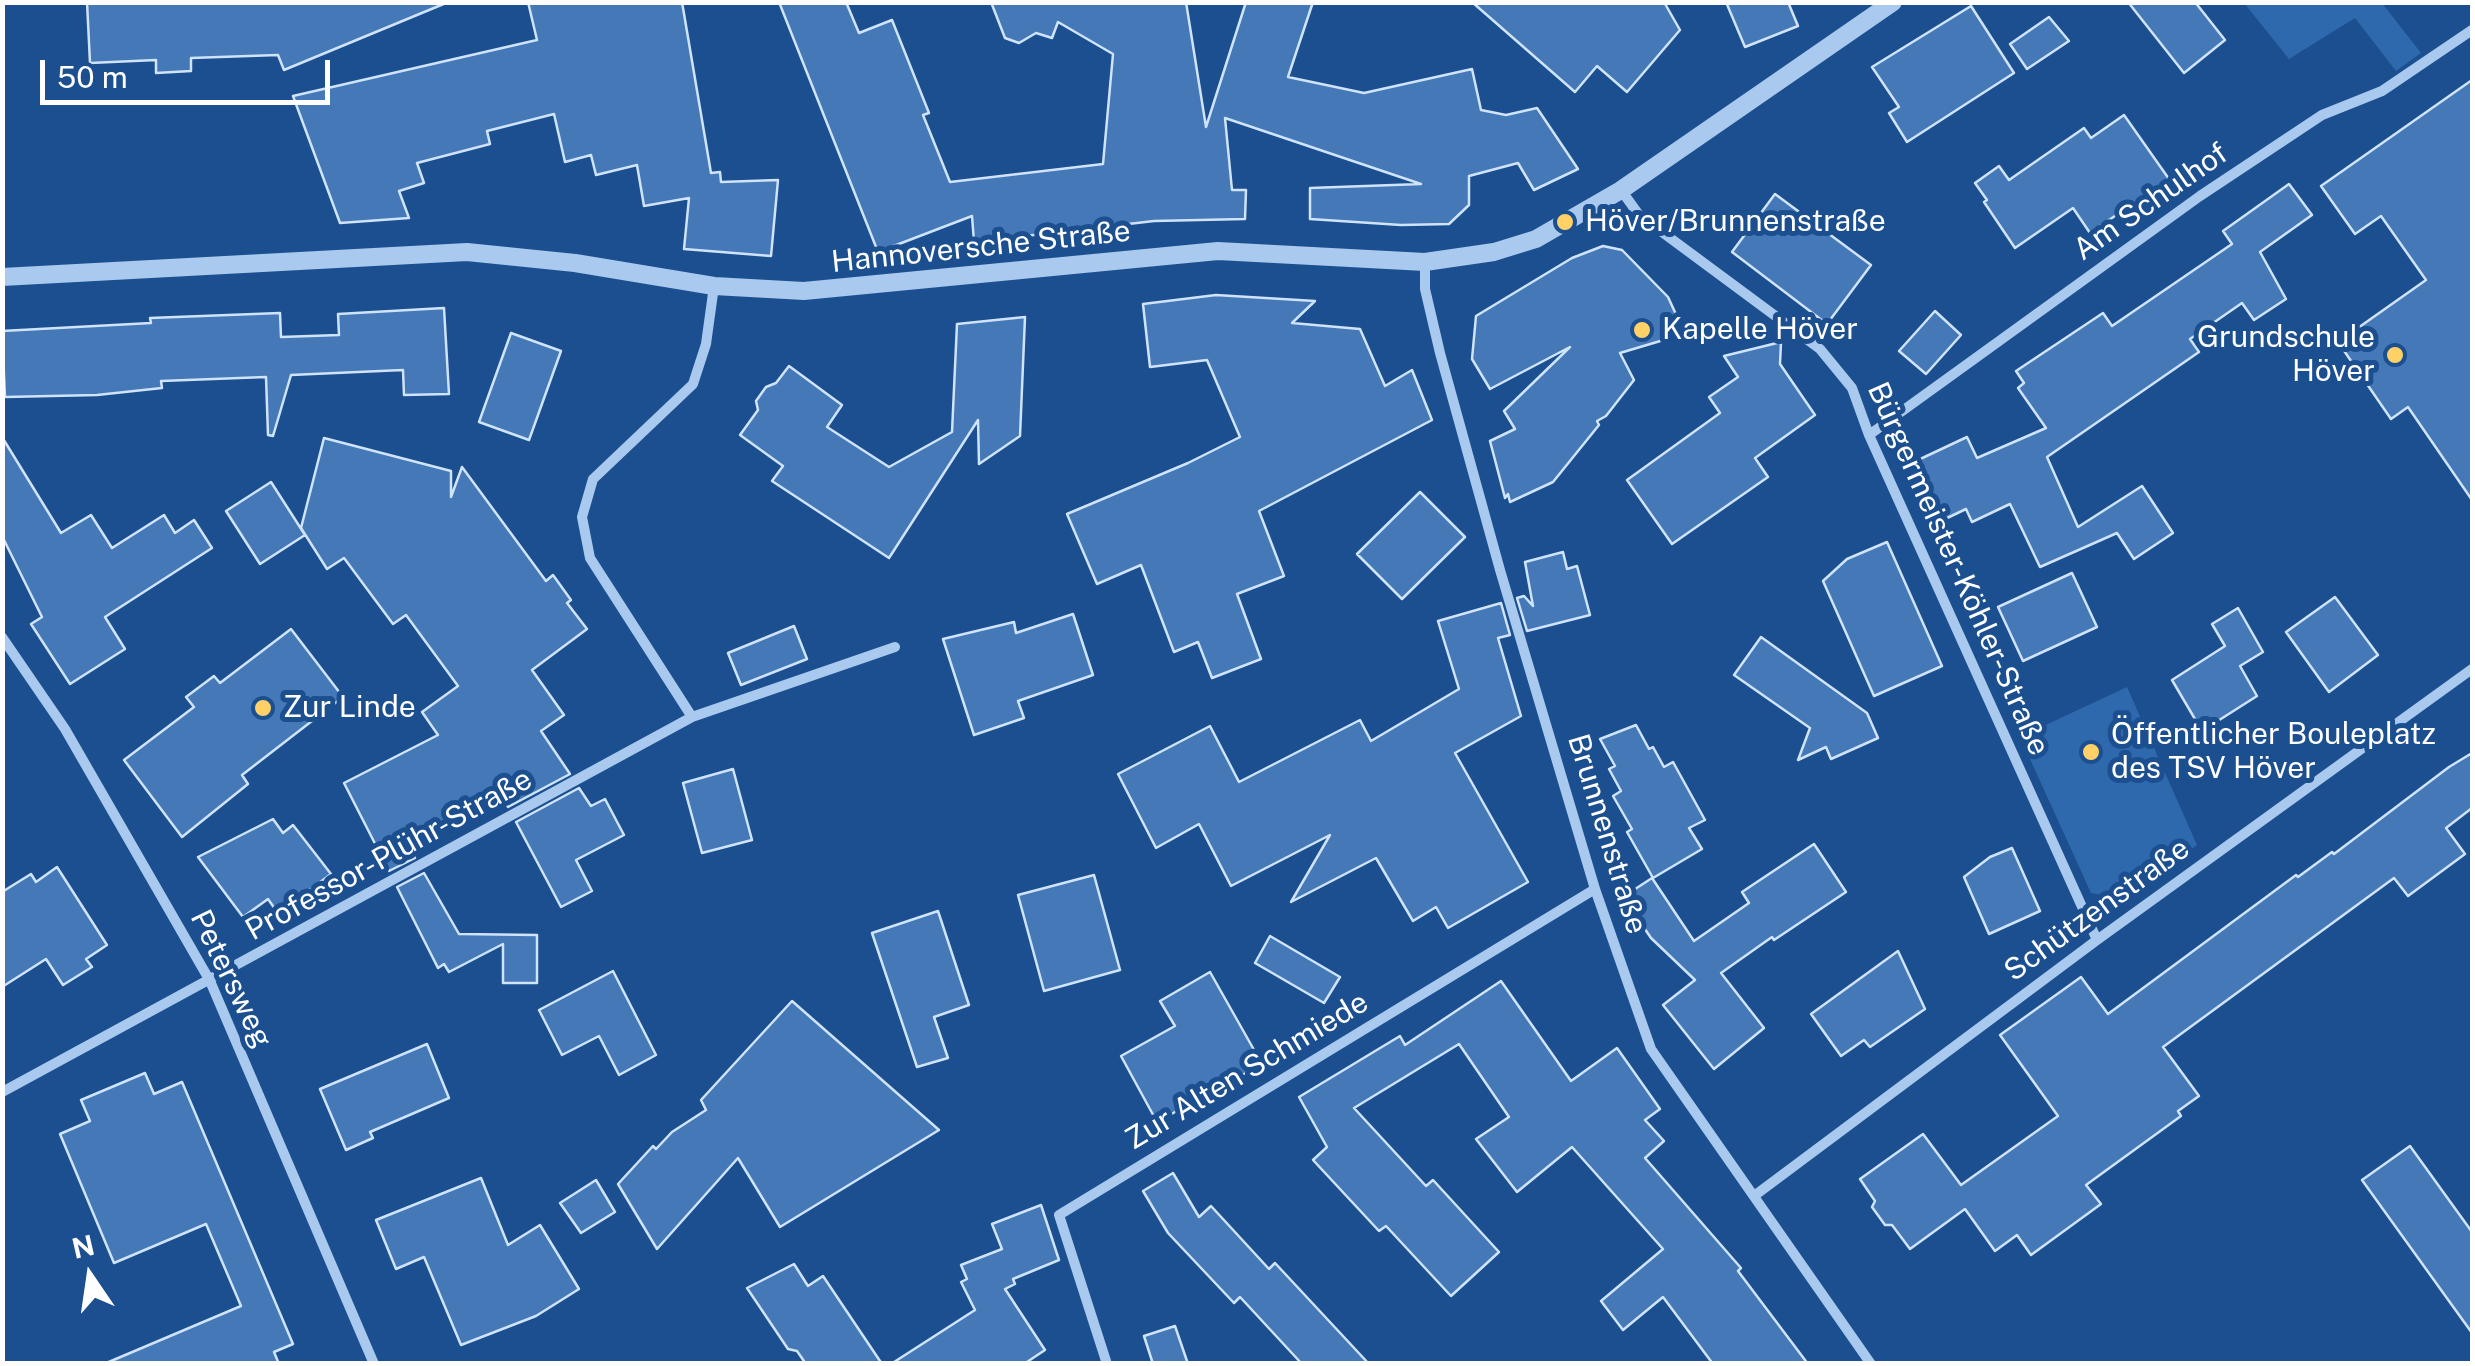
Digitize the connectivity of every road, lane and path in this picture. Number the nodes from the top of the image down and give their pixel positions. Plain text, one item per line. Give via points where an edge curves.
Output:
1 (1894, 2) edge
2 (2472, 30) edge
3 (1621, 190) junction
4 (1425, 262) junction
5 (2, 277) edge
6 (714, 286) junction
7 (1869, 434) junction
8 (2, 637) edge
9 (895, 647) dead end
10 (2472, 669) edge
11 (692, 717) junction
12 (1595, 888) junction
13 (2096, 940) junction
14 (210, 981) junction
15 (2, 1092) edge
16 (1754, 1196) junction
17 (374, 1364) edge
18 (1107, 1364) edge
19 (1871, 1364) edge

1 - 3 street, Hannoversche Straße
2 - 7 street, Am Schulhof via 2382,91 2322,115 2200,196
3 - 4 street, Hannoversche Straße via 1536,239
3 - 7 street, Bürgermeister-Köhler-Straße via 1639,215 1820,349 1852,388
4 - 6 street, Hannoversche Straße via 1218,251 845,290
4 - 12 street, Brunnenstraße via 1425,289 1456,418
5 - 6 street, Hannoversche Straße via 467,252
6 - 11 street via 693,384 593,480 582,517 590,558
7 - 13 street, Bürgermeister-Köhler-Straße
8 - 14 street, Petersweg via 65,729
9 - 11 street, Professor-Plühr-Straße
10 - 13 street, Schützenstraße
11 - 14 street, Professor-Plühr-Straße
12 - 16 street, Brunnenstraße via 1651,1048
12 - 18 street, Zur Alten Schmiede via 1059,1215
13 - 16 street, Schützenstraße
14 - 15 street, Professor-Plühr-Straße
14 - 17 street, Petersweg
16 - 19 street, Brunnenstraße

